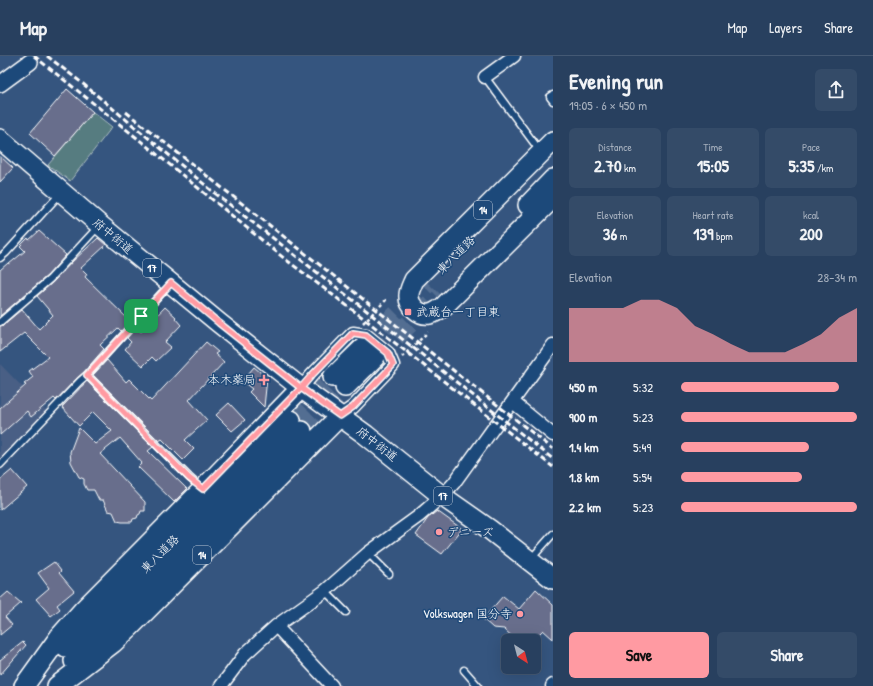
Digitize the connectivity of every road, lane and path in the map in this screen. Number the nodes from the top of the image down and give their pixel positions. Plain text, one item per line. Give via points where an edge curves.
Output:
1 (514, 56) edge
2 (30, 62) dead end
3 (485, 77) joint
4 (0, 84) edge
5 (553, 95) edge
6 (553, 101) edge
7 (0, 139) edge
8 (549, 151) edge
9 (553, 179) edge
10 (61, 192) junction
11 (553, 198) edge
12 (100, 225) junction
13 (0, 258) edge
14 (171, 283) junction
15 (388, 298) dead end
16 (0, 322) edge
17 (428, 332) dead end
18 (553, 345) edge
19 (363, 346) junction
20 (393, 365) junction
21 (87, 375) junction
22 (339, 382) tunnel mouth
23 (301, 388) junction
24 (513, 402) junction
25 (340, 416) junction
26 (553, 435) edge
27 (0, 465) edge
28 (203, 489) junction
29 (442, 496) junction
30 (553, 534) edge
31 (368, 553) junction
32 (530, 560) junction
33 (389, 574) dead end
34 (553, 579) edge
35 (325, 591) junction
36 (346, 612) dead end
37 (276, 626) junction
38 (464, 670) dead end
39 (224, 685) edge
40 (24, 686) edge
41 (27, 686) edge
42 (49, 686) edge
43 (57, 686) edge
44 (332, 686) edge
45 (478, 686) edge

1 - 3 street
2 - 4 street
3 - 8 lane
5 - 6 lane via 550,97
7 - 10 main road, 府中街道 / 17
8 - 9 main road, 東八道路 / 14 via 434,289 485,247
8 - 11 main road, 14 via 414,280 408,297 411,304 425,314 442,308
10 - 12 main road, 府中街道 / 17
10 - 13 lane
12 - 14 main road, 府中街道 / 17
12 - 16 lane via 50,279
14 - 21 lane
14 - 23 main road, 府中街道 / 17
15 - 19 path
17 - 20 path
18 - 24 street
19 - 20 street via 366,335 388,353
19 - 22 main road
19 - 23 street via 313,374
20 - 25 street via 353,407
21 - 27 lane
21 - 28 lane
23 - 25 main road, 府中街道 / 17
23 - 28 main road
24 - 26 street
24 - 29 street
25 - 29 main road, 府中街道 / 17
25 - 43 main road, 14 via 131,626
28 - 40 main road via 83,610 60,636
29 - 31 street
29 - 32 main road, 府中街道 / 17
30 - 32 lane
31 - 33 lane
31 - 35 street
32 - 34 main road, 府中街道 / 17
35 - 36 lane
35 - 37 street
37 - 39 street via 245,654
37 - 44 street
38 - 45 lane
41 - 42 main road, 東八道路 / 14 via 233,481 296,425

